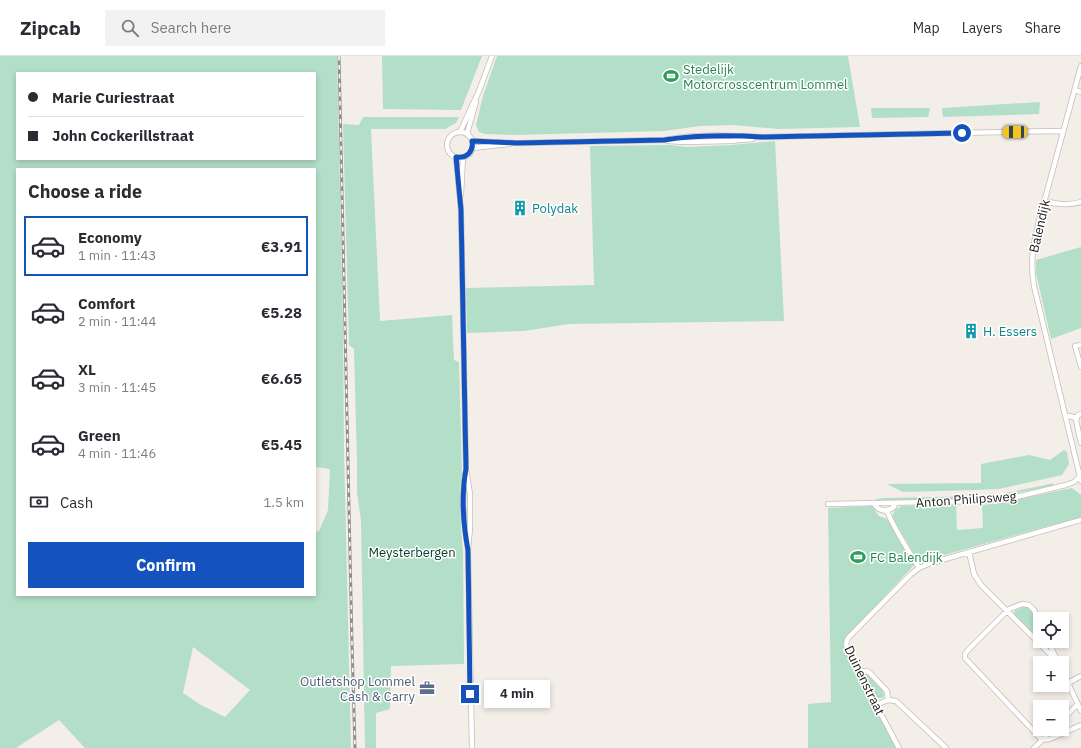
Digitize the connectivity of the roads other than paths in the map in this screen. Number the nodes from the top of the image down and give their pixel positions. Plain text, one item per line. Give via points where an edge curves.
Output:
1 (492, 56) edge
2 (1081, 66) edge
3 (1075, 90) junction
4 (479, 91) junction
5 (1081, 92) edge
6 (460, 132) junction
7 (1063, 132) junction
8 (468, 135) junction
9 (472, 141) junction
10 (517, 143) junction
11 (472, 148) junction
12 (456, 157) junction
13 (463, 157) junction
14 (460, 200) junction
15 (1044, 201) junction
16 (1081, 202) edge
17 (1081, 345) edge
18 (1081, 367) edge
19 (1081, 414) edge
20 (1066, 416) junction
21 (1077, 418) junction
22 (1081, 443) edge
23 (1080, 478) edge
24 (873, 503) junction
25 (895, 503) junction
26 (828, 504) dead end
27 (887, 511) junction
28 (1081, 520) edge
29 (969, 552) junction
30 (919, 568) junction
31 (1006, 611) junction
32 (1035, 612) edge
33 (1052, 656) edge
34 (858, 671) junction
35 (1081, 676) edge
36 (1069, 682) edge
37 (1069, 685) edge
38 (888, 700) junction
39 (1078, 704) junction
40 (876, 706) junction
41 (1081, 711) edge
42 (1069, 713) edge
43 (1081, 725) edge
44 (1046, 736) edge
45 (1042, 740) junction
46 (472, 748) edge
47 (899, 748) edge
48 (946, 748) edge
49 (1034, 748) edge

1 - 4 street
2 - 3 street, Balendijk
3 - 5 street
3 - 7 street, Balendijk
4 - 6 street
4 - 8 street
6 - 8 street
6 - 12 street via 452,134 447,141 447,149
7 - 10 street via 691,136 664,140
7 - 15 street, Balendijk
8 - 9 street
9 - 10 street
9 - 11 street
10 - 11 street
11 - 13 street via 467,156
12 - 13 street
12 - 14 street
13 - 14 street
14 - 46 street via 466,469 470,494 468,550
15 - 16 street via 1063,205
15 - 20 street, Balendijk via 1031,260 1034,286
17 - 18 street via 1075,346
19 - 21 street
20 - 21 street
20 - 23 street, Balendijk
21 - 22 street
23 - 25 street, Anton Philipsweg via 1066,485 1016,497 982,501
24 - 25 street, Anton Philipsweg
24 - 26 street, Anton Philipsweg
24 - 27 street via 878,509
25 - 27 street via 894,507
27 - 30 street
28 - 29 street, Duinenstraat
29 - 30 street, Duinenstraat
29 - 31 street via 974,574 981,586
30 - 34 street, Duinenstraat via 847,639 846,646
31 - 32 street via 1026,604
31 - 33 street
31 - 45 street via 968,650 965,658
34 - 38 street via 868,672 887,691
34 - 40 street, Duinenstraat
35 - 36 street
37 - 39 street
38 - 40 street
38 - 48 street via 900,703
39 - 41 street
39 - 42 street
40 - 47 street, Duinenstraat
43 - 45 street
44 - 45 street
45 - 49 street

